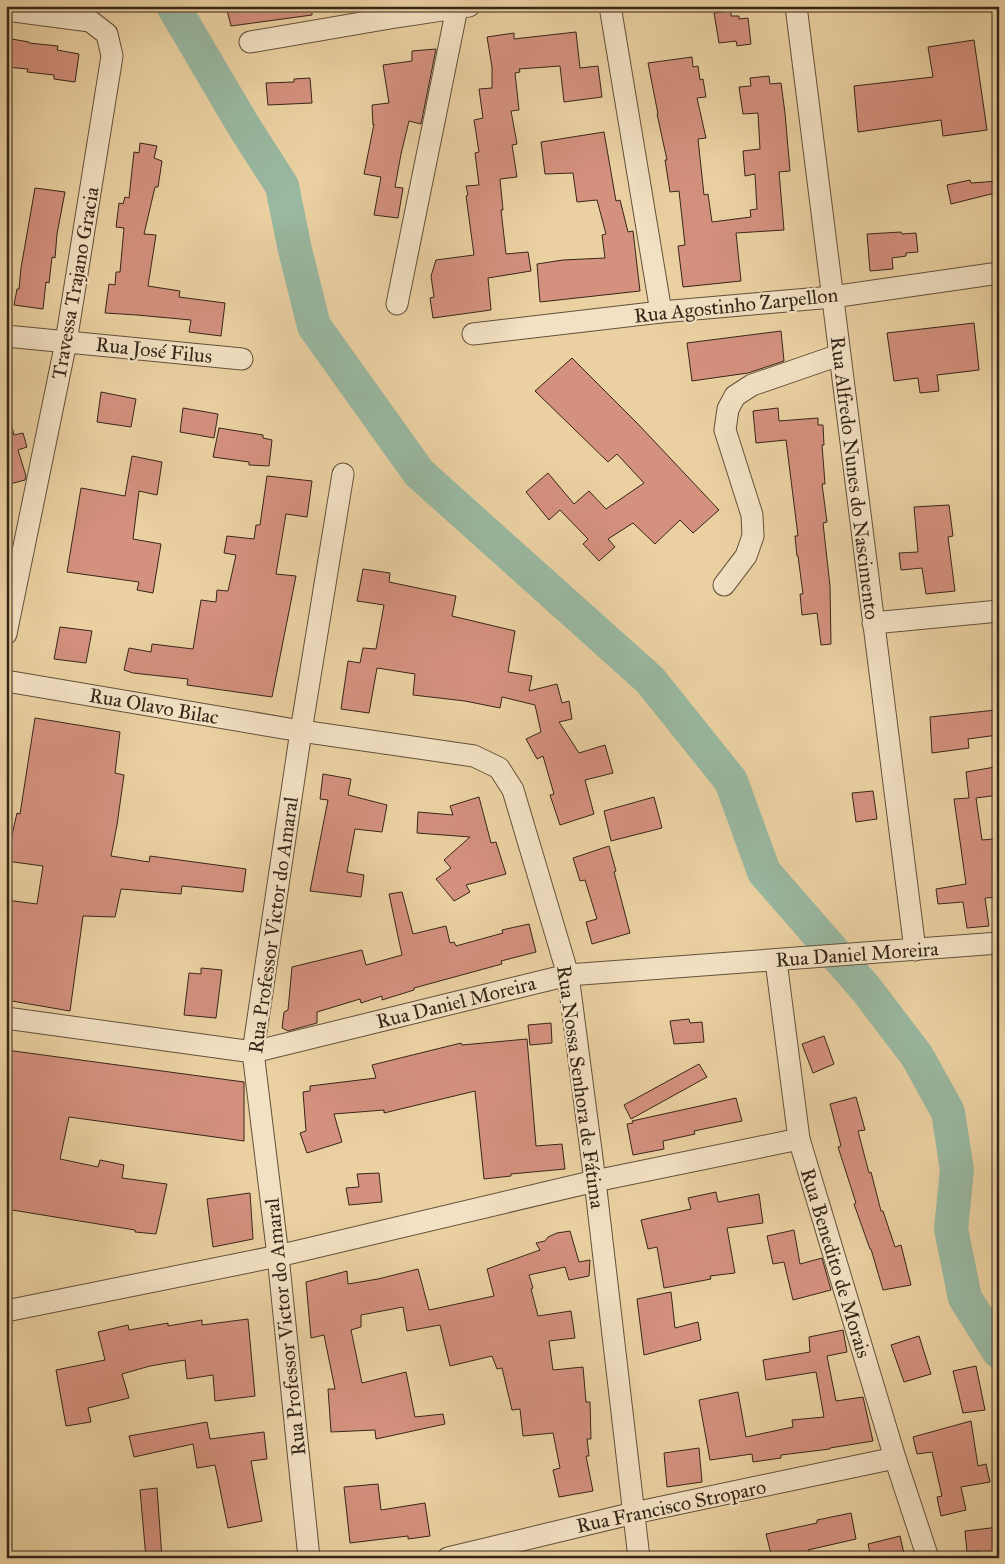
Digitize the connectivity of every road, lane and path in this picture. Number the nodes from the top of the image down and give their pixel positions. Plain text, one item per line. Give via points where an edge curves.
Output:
1 (610, 6) edge
2 (796, 6) edge
3 (463, 7) edge
4 (6, 10) edge
5 (385, 12) edge
6 (250, 42) dead end
7 (999, 273) edge
8 (832, 297) junction
9 (398, 304) dead end
10 (661, 312) junction
11 (473, 334) dead end
12 (6, 336) edge
13 (66, 342) junction
14 (839, 355) junction
15 (242, 359) dead end
16 (343, 474) dead end
17 (724, 585) dead end
18 (999, 610) edge
19 (873, 624) junction
20 (6, 634) edge
21 (6, 681) edge
22 (301, 731) junction
23 (999, 943) edge
24 (914, 950) junction
25 (776, 960) junction
26 (568, 975) junction
27 (6, 1018) edge
28 (253, 1052) junction
29 (799, 1139) junction
30 (595, 1181) junction
31 (278, 1256) junction
32 (6, 1311) edge
33 (895, 1458) junction
34 (634, 1513) junction
35 (309, 1558) edge
36 (448, 1558) edge
37 (639, 1558) edge
38 (928, 1558) edge

1 - 10 street
2 - 8 street, Rua Alfredo Nunes do Nascimento
3 - 5 street
3 - 9 street
4 - 13 street, Travessa Trajano Gracia via 90,21 107,34 112,56
5 - 6 street
7 - 8 street, Rua Agostinho Zarpellon
8 - 10 street, Rua Agostinho Zarpellon
8 - 14 street, Rua Alfredo Nunes do Nascimento
10 - 11 street, Rua Agostinho Zarpellon
12 - 13 street, Rua José Filus
13 - 15 street, Rua José Filus
13 - 20 street, Travessa Trajano Gracia
14 - 17 street via 752,385 735,396 728,409 725,430 752,515 753,536 746,556
14 - 19 street, Rua Alfredo Nunes do Nascimento
16 - 22 street, Rua Professor Victor do Amaral
18 - 19 street
19 - 24 street, Rua Alfredo Nunes do Nascimento
21 - 22 street, Rua Olavo Bilac
22 - 26 street, Rua Nossa Senhora de Fátima via 474,756 499,768 513,790
22 - 28 street, Rua Professor Victor do Amaral
23 - 24 street, Rua Daniel Moreira
24 - 25 street, Rua Daniel Moreira
25 - 26 street, Rua Daniel Moreira
25 - 29 street, Rua Benedito de Morais
26 - 28 street, Rua Daniel Moreira
26 - 30 street, Rua Nossa Senhora de Fátima
27 - 28 street, Rua Daniel Moreira
28 - 31 street, Rua Professor Victor do Amaral
29 - 30 street
29 - 33 street, Rua Benedito de Morais
30 - 31 street
30 - 34 street, Rua Nossa Senhora de Fátima
31 - 32 street
31 - 35 street, Rua Professor Victor do Amaral
33 - 34 street, Rua Francisco Stroparo
33 - 38 street, Rua Benedito de Morais
34 - 36 street, Rua Francisco Stroparo
34 - 37 street, Rua Nossa Senhora de Fátima

